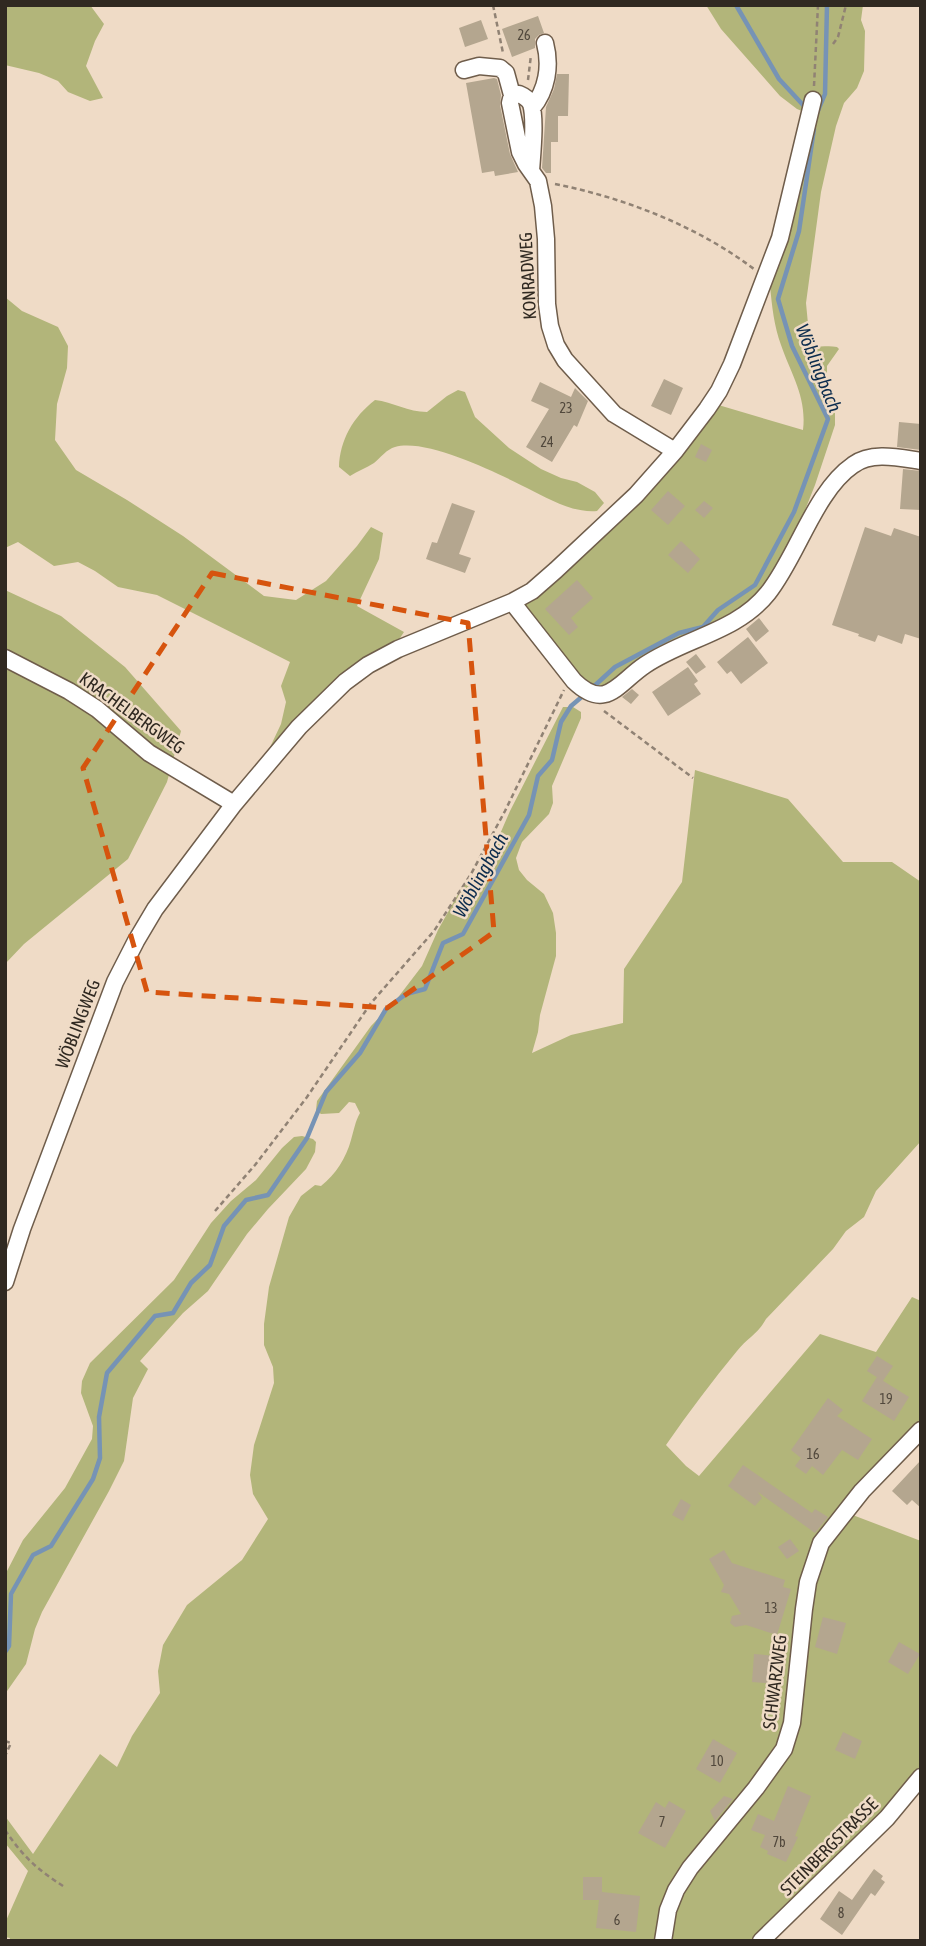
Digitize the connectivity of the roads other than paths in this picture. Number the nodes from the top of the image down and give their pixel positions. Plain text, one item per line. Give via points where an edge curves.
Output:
1 (545, 43) dead end
2 (464, 70) dead end
3 (523, 100) junction
4 (813, 100) road end
5 (535, 176) junction
6 (674, 452) junction
7 (921, 461) edge
8 (512, 603) junction
9 (5, 657) edge
10 (234, 804) junction
11 (5, 1282) edge
12 (921, 1430) edge
13 (921, 1777) edge
14 (663, 1941) edge
15 (761, 1941) edge

1 - 3 street via 548,69 541,94
2 - 3 street via 500,68
3 - 5 street, KONRADWEG
3 - 5 street, KONRADWEG via 510,103 520,152
4 - 6 street, WÖBLINGWEG via 780,237 732,364 708,410
5 - 6 street, KONRADWEG via 546,239 547,304 556,345 614,414
6 - 8 street, WÖBLINGWEG via 636,495 556,570
7 - 8 street via 881,457 856,462 817,508 779,577 752,609 651,661 603,695 584,689
8 - 10 street, WÖBLINGWEG via 398,649 352,676 299,727
9 - 10 street, KRACHELBERGWEG via 69,691 149,753
10 - 11 street, WÖBLINGWEG via 155,909 115,982
12 - 14 street, SCHWARZWEG via 862,1491 821,1543 808,1582 792,1723 784,1749 676,1890
13 - 15 street, STEINBERGSTRASSE via 887,1818

